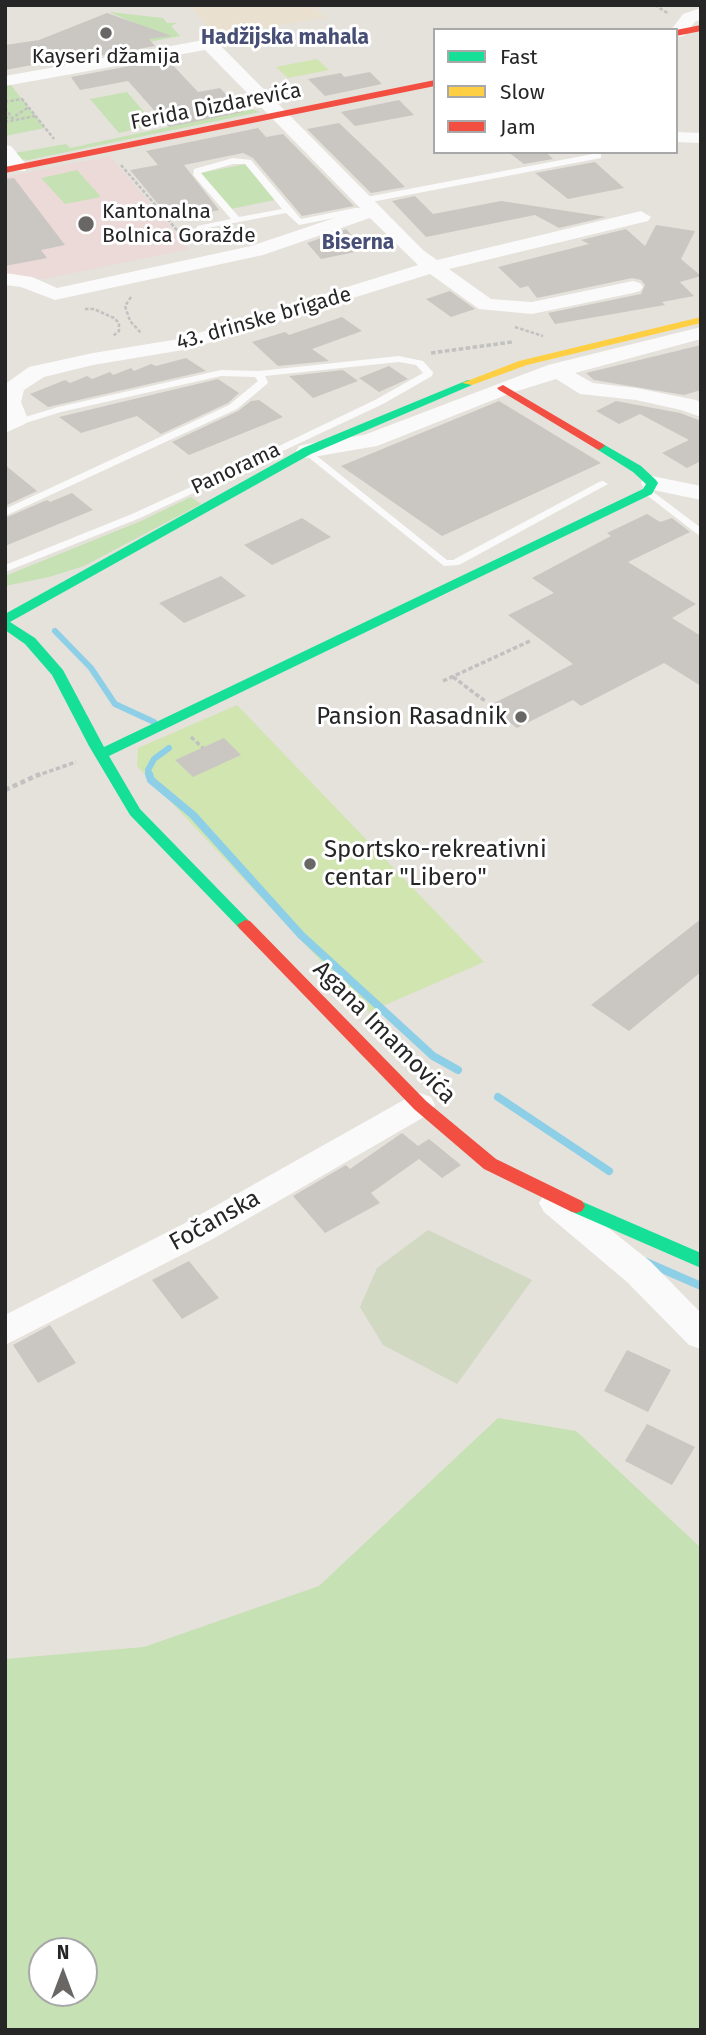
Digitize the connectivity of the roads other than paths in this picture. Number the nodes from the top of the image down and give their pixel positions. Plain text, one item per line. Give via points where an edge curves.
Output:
1 (701, 13) edge
2 (701, 28) edge
3 (678, 32) edge
4 (678, 33) edge
5 (5, 81) edge
6 (433, 83) edge
7 (279, 115) junction
8 (678, 136) edge
9 (701, 138) edge
10 (598, 156) dead end
11 (8, 159) edge
12 (367, 206) junction
13 (288, 210) junction
14 (642, 217) dead end
15 (237, 220) junction
16 (200, 228) dead end
17 (432, 267) junction
18 (5, 279) edge
19 (634, 287) dead end
20 (701, 320) edge
21 (701, 333) edge
22 (556, 370) junction
23 (259, 374) junction
24 (503, 388) junction
25 (701, 411) edge
26 (9, 425) edge
27 (307, 451) junction
28 (603, 484) dead end
29 (650, 487) junction
30 (701, 493) edge
31 (5, 513) edge
32 (701, 534) edge
33 (5, 569) edge
34 (78, 578) junction
35 (30, 588) dead end
36 (5, 622) edge
37 (102, 754) junction
38 (420, 1105) junction
39 (538, 1189) junction
40 (701, 1261) edge
41 (5, 1331) edge
42 (701, 1335) edge

1 - 3 street via 689,18
2 - 4 street
5 - 7 street via 209,44
6 - 7 street, Ferida Dizdarevića
7 - 11 street, Ferida Dizdarevića via 108,149
7 - 12 street
8 - 9 street
10 - 12 lane
12 - 13 lane via 299,222
12 - 17 street
12 - 18 street via 256,251 55,295 25,281
13 - 15 lane
13 - 15 lane via 248,162 196,170
14 - 17 street, 43. drinske brigade
15 - 16 lane
17 - 19 street via 485,305 504,308
17 - 26 street, 43. drinske brigade via 183,345 37,372 11,393 17,419
20 - 27 street via 523,363
21 - 22 street
22 - 24 street
22 - 25 street via 588,389 636,394
23 - 26 lane via 221,373
23 - 31 lane via 263,382 233,407
23 - 33 lane, Panorama via 399,359 426,366 427,376 136,516
24 - 27 street via 369,441
24 - 29 street via 637,469
27 - 28 lane via 444,563 455,563
27 - 34 street
29 - 30 street
29 - 32 lane
29 - 37 street
34 - 35 street
34 - 36 street
36 - 37 street, Agana Imamovića via 30,641 58,673
37 - 38 street, Agana Imamovića via 135,812
38 - 39 street, Agana Imamovića via 490,1164
38 - 41 street, Fočanska via 199,1231
39 - 40 street, Agana Imamovića
39 - 42 street via 639,1272

